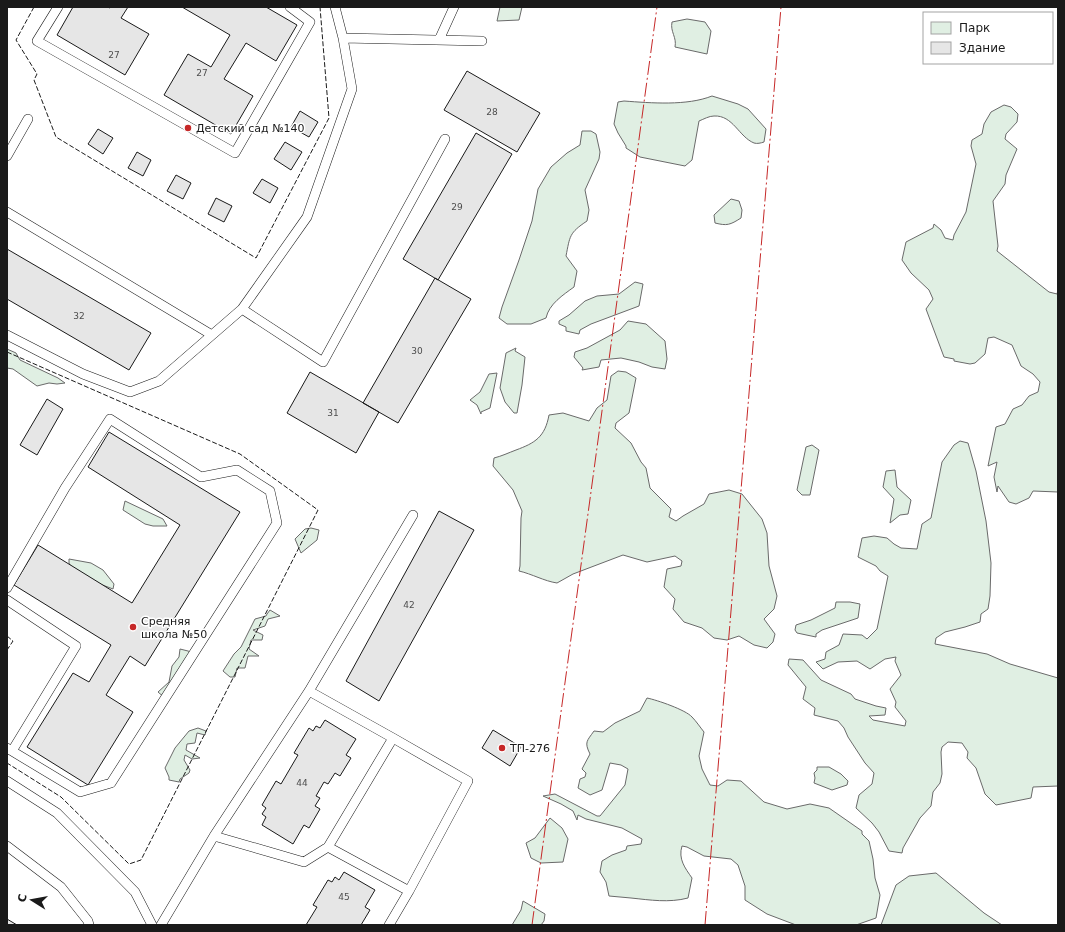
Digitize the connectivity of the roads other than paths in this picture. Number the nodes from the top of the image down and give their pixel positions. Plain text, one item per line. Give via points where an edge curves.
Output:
1 (58, 7) edge
2 (290, 7) edge
3 (335, 7) edge
4 (454, 7) edge
5 (343, 38) junction
6 (439, 40) junction
7 (482, 41) dead end
8 (28, 119) dead end
9 (445, 139) dead end
10 (7, 156) edge
11 (7, 212) edge
12 (242, 309) junction
13 (7, 335) edge
14 (212, 335) junction
15 (413, 515) dead end
16 (7, 588) edge
17 (7, 600) edge
18 (309, 691) junction
19 (393, 738) junction
20 (10, 749) edge
21 (7, 781) edge
22 (214, 836) junction
23 (7, 846) edge
24 (328, 847) junction
25 (409, 891) junction
26 (89, 925) edge
27 (152, 925) edge
28 (161, 925) edge
29 (389, 925) edge

1 - 2 lane via 37,41 235,153 310,22
3 - 5 lane
4 - 6 lane
5 - 6 lane
5 - 12 lane via 352,89 307,217
6 - 7 lane
8 - 10 lane
9 - 12 lane via 323,362
11 - 14 lane
12 - 14 lane
13 - 14 lane via 83,374 130,392 159,381
15 - 18 lane
16 - 20 lane via 65,488 110,419 202,477 237,470 270,491 277,523 111,783 80,792
17 - 20 lane via 76,646
18 - 19 lane
18 - 22 lane
19 - 24 lane
19 - 25 lane via 468,781
21 - 27 lane via 57,813 135,892
22 - 24 lane via 304,862
22 - 28 lane
23 - 26 lane via 60,887
24 - 25 lane
25 - 29 lane

